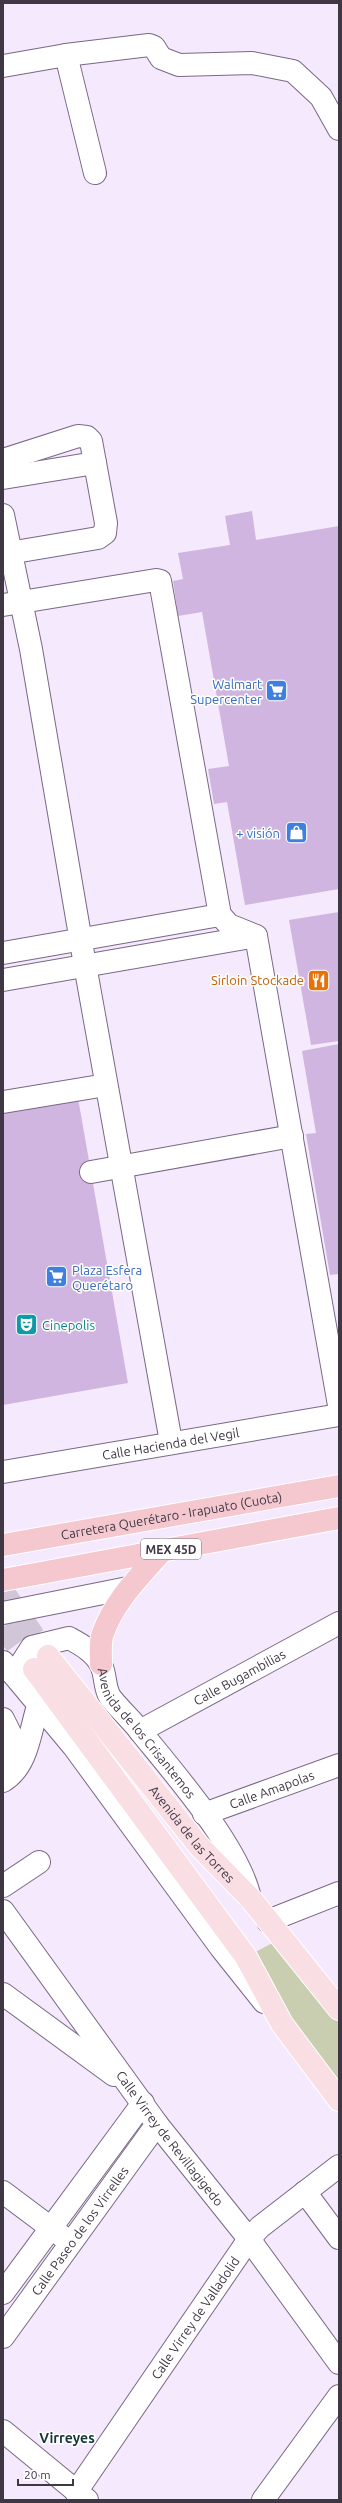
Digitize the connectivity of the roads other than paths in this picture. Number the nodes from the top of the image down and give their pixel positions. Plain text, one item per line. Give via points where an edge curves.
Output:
1 (66, 55) junction
2 (3, 66) edge
3 (339, 129) edge
4 (95, 173) dead end
5 (3, 460) edge
6 (95, 463) junction
7 (3, 478) edge
8 (3, 515) edge
9 (6, 553) edge
10 (12, 603) edge
11 (225, 920) junction
12 (256, 936) junction
13 (80, 939) junction
14 (3, 953) edge
15 (85, 965) junction
16 (3, 980) edge
17 (106, 1085) junction
18 (3, 1102) edge
19 (292, 1136) junction
20 (121, 1167) junction
21 (91, 1172) dead end
22 (329, 1292) edge
23 (334, 1343) edge
24 (339, 1405) edge
25 (339, 1415) edge
26 (171, 1442) junction
27 (3, 1472) edge
28 (339, 1486) edge
29 (339, 1518) edge
30 (3, 1545) edge
31 (163, 1550) junction
32 (3, 1580) edge
33 (128, 1588) junction
34 (3, 1613) edge
35 (339, 1623) edge
36 (101, 1664) junction
37 (25, 1665) edge
38 (38, 1706) junction
39 (3, 1719) edge
40 (140, 1731) junction
41 (3, 1756) edge
42 (339, 1765) edge
43 (4, 1780) edge
44 (204, 1814) junction
45 (39, 1862) dead end
46 (3, 1886) edge
47 (339, 1893) edge
48 (250, 1898) junction
49 (3, 1911) edge
50 (268, 1921) junction
51 (3, 1994) edge
52 (339, 2009) edge
53 (282, 2024) junction
54 (136, 2095) junction
55 (339, 2100) edge
56 (157, 2124) junction
57 (339, 2166) edge
58 (3, 2192) edge
59 (305, 2192) junction
60 (52, 2229) junction
61 (339, 2238) edge
62 (249, 2239) junction
63 (71, 2242) junction
64 (3, 2293) edge
65 (3, 2337) edge
66 (339, 2363) edge
67 (339, 2396) edge
68 (3, 2431) edge
69 (82, 2496) edge
70 (263, 2500) edge

1 - 2 street
1 - 3 street via 149,45 154,47 161,58 180,65 252,63 293,71 321,97
1 - 4 street
5 - 6 street via 78,436 87,437 91,441
6 - 7 street
6 - 9 street via 106,523 105,533 98,538
8 - 9 street
9 - 10 street
10 - 11 street via 158,580 162,585 167,623
10 - 13 street via 31,649
11 - 12 street
11 - 13 street
12 - 15 street
12 - 19 street
13 - 14 street
13 - 15 street
15 - 16 street
15 - 17 street
17 - 18 street
17 - 20 street
19 - 20 street
19 - 22 street
20 - 21 street
20 - 26 street
22 - 23 street
23 - 24 street
25 - 26 street, Calle Hacienda del Vegil
26 - 27 street, Calle Hacienda del Vegil
28 - 30 highway, Carretera Querétaro - Irapuato (Cuota) / MEX 45D
29 - 31 highway, MEX 45D
31 - 32 highway, MEX 45D
31 - 33 highway
33 - 34 street
33 - 36 highway via 102,1637
35 - 40 street, Calle Bugambilias
36 - 37 street, Avenida de los Crisantemos via 86,1647 69,1638 32,1647
36 - 40 street, Avenida de los Crisantemos via 111,1697
37 - 38 street, Avenida de las Torres
37 - 48 main road, Avenida de las Torres
37 - 53 main road, Avenida de las Torres via 246,1957
38 - 43 street via 28,1745 20,1764
38 - 53 street, Avenida de las Torres via 74,1747 221,1948
39 - 41 street via 12,1743
40 - 44 street, Avenida de los Crisantemos
42 - 44 street, Calle Amapolas
44 - 48 street, Avenida de los Crisantemos via 236,1860 246,1879
45 - 46 street
47 - 50 street
48 - 50 main road, Avenida de las Torres
49 - 54 street, Calle Virrey de Revillagigedo
50 - 52 main road, Avenida de las Torres
51 - 54 street
53 - 55 main road, Avenida de las Torres
54 - 56 street, Calle Virrey de Revillagigedo
54 - 60 street, Calle Paseo de los Virrelles
56 - 62 street, Calle Virrey de Revillagigedo
56 - 63 street, Calle Paseo de los Virrelles
57 - 59 street, Calle Virrey de Valladolid
58 - 60 street
59 - 61 street
59 - 62 street, Calle Virrey de Valladolid via 260,2227
60 - 63 street
60 - 64 street, Calle Paseo de los Virrelles
62 - 66 street, Calle Virrey de Revillagigedo
62 - 69 street, Calle Virrey de Valladolid
63 - 65 street, Calle Paseo de los Virrelles
67 - 70 street
68 - 69 street

